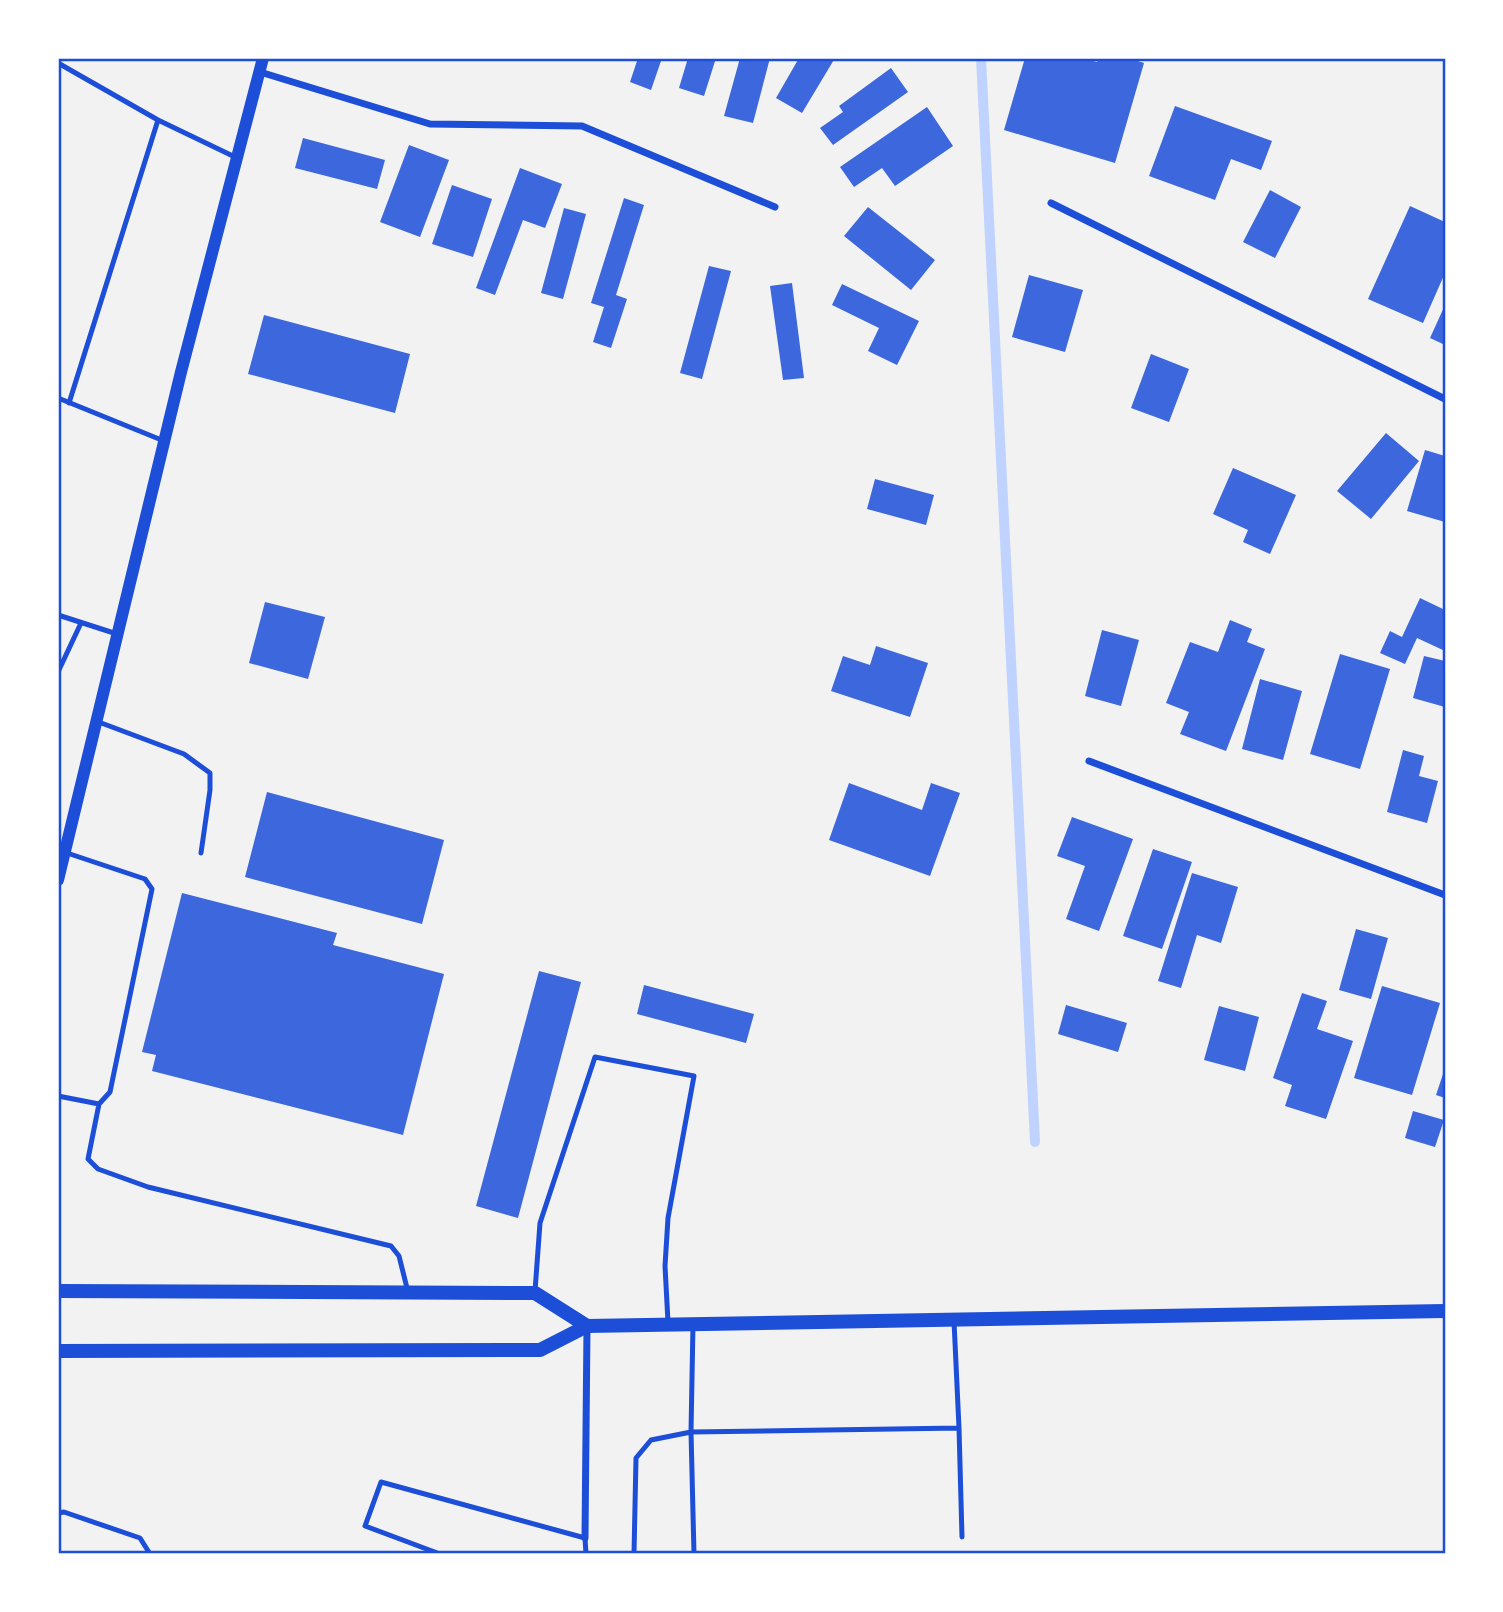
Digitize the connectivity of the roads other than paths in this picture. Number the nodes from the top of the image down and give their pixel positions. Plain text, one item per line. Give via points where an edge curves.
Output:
1 (263, 58) edge
2 (58, 63) edge
3 (260, 72) junction
4 (158, 120) junction
5 (237, 158) junction
6 (1051, 203) dead end
7 (775, 207) dead end
8 (58, 398) edge
9 (1445, 399) edge
10 (69, 403) junction
11 (164, 441) junction
12 (58, 615) edge
13 (81, 623) junction
14 (117, 634) junction
15 (58, 672) edge
16 (96, 721) junction
17 (1089, 761) dead end
18 (64, 852) junction
19 (201, 852) dead end
20 (58, 880) edge
21 (1445, 895) edge
22 (58, 1096) edge
23 (99, 1104) junction
24 (58, 1291) edge
25 (408, 1292) junction
26 (535, 1293) junction
27 (1445, 1311) edge
28 (954, 1320) junction
29 (693, 1324) junction
30 (668, 1325) junction
31 (587, 1326) junction
32 (58, 1351) edge
33 (960, 1428) junction
34 (691, 1432) junction
35 (58, 1513) edge
36 (962, 1537) dead end
37 (585, 1538) junction
38 (150, 1554) edge
39 (440, 1554) edge
40 (586, 1554) edge
41 (634, 1554) edge
42 (694, 1554) edge

1 - 3 street
2 - 4 lane
3 - 5 street
3 - 7 street via 430,124 582,126
4 - 5 lane
4 - 10 lane
5 - 11 street
6 - 9 street
8 - 10 lane
10 - 11 lane
11 - 14 street
12 - 13 lane
13 - 14 lane
13 - 15 lane
14 - 16 street
16 - 18 street
16 - 19 lane via 184,754 210,773
17 - 21 street
18 - 20 street
18 - 23 lane via 145,879 152,889 110,1092
22 - 23 lane
23 - 25 lane via 88,1159 98,1169 148,1187 391,1246 399,1256
24 - 25 main road
25 - 26 main road
26 - 30 lane via 540,1223 595,1057 694,1076 668,1218
26 - 31 main road
27 - 28 main road
28 - 29 main road
28 - 33 lane
29 - 30 main road
29 - 34 lane
30 - 31 main road
31 - 32 main road via 540,1350
31 - 37 street
33 - 34 lane
33 - 36 lane
34 - 41 lane via 651,1440 636,1458
34 - 42 lane
35 - 38 lane via 140,1538
37 - 39 lane via 381,1482 365,1526
37 - 40 lane

